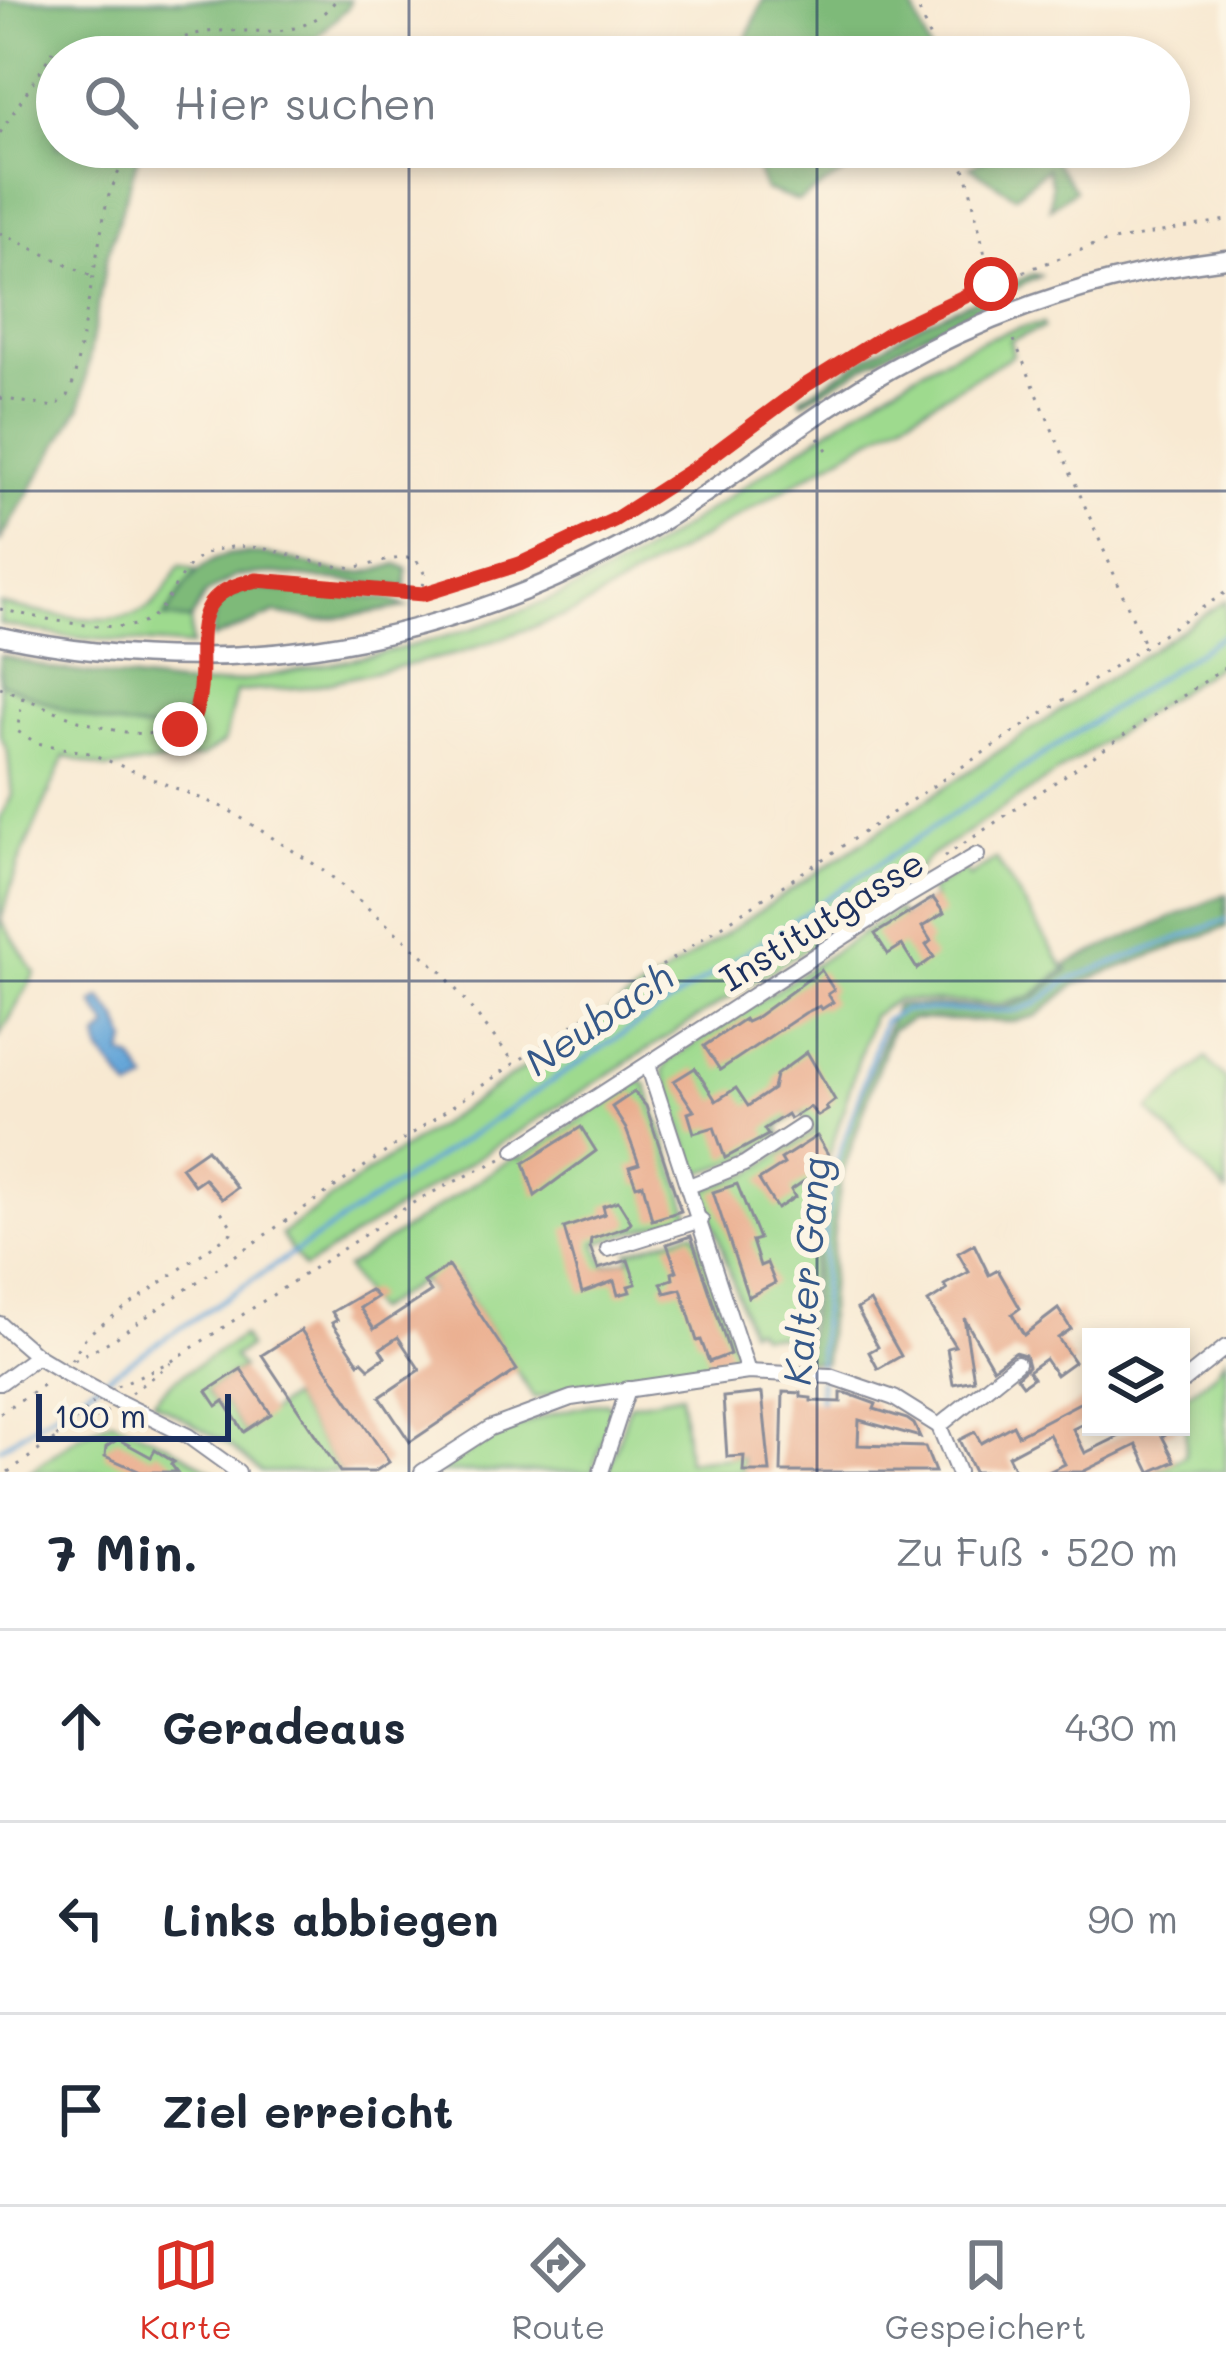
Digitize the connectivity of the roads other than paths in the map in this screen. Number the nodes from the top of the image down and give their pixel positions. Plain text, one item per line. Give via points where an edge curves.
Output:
1 (1226, 259) edge
2 (0, 636) edge
3 (977, 855) dead end
4 (648, 1066) junction
5 (802, 1126) dead end
6 (514, 1150) road end
7 (689, 1186) junction
8 (701, 1220) junction
9 (608, 1249) dead end
10 (0, 1324) edge
11 (1226, 1347) edge
12 (37, 1355) junction
13 (1017, 1364) dead end
14 (748, 1372) junction
15 (1190, 1376) edge
16 (0, 1383) edge
17 (628, 1389) junction
18 (939, 1426) junction
19 (238, 1472) edge
20 (422, 1472) edge
21 (601, 1472) edge
22 (958, 1472) edge

1 - 2 main road via 1124,275 963,332 890,370 620,547 454,617 289,654 225,658 100,653
3 - 4 street, Institutgasse
4 - 6 street, Institutgasse
4 - 7 street
5 - 7 street via 744,1164
7 - 8 street
8 - 9 street
8 - 14 street
10 - 12 street
11 - 15 street
12 - 16 street
12 - 19 street, bridge
13 - 18 street
14 - 17 street
14 - 18 street via 830,1376 895,1398
17 - 20 street via 527,1412
17 - 21 street
18 - 22 street

